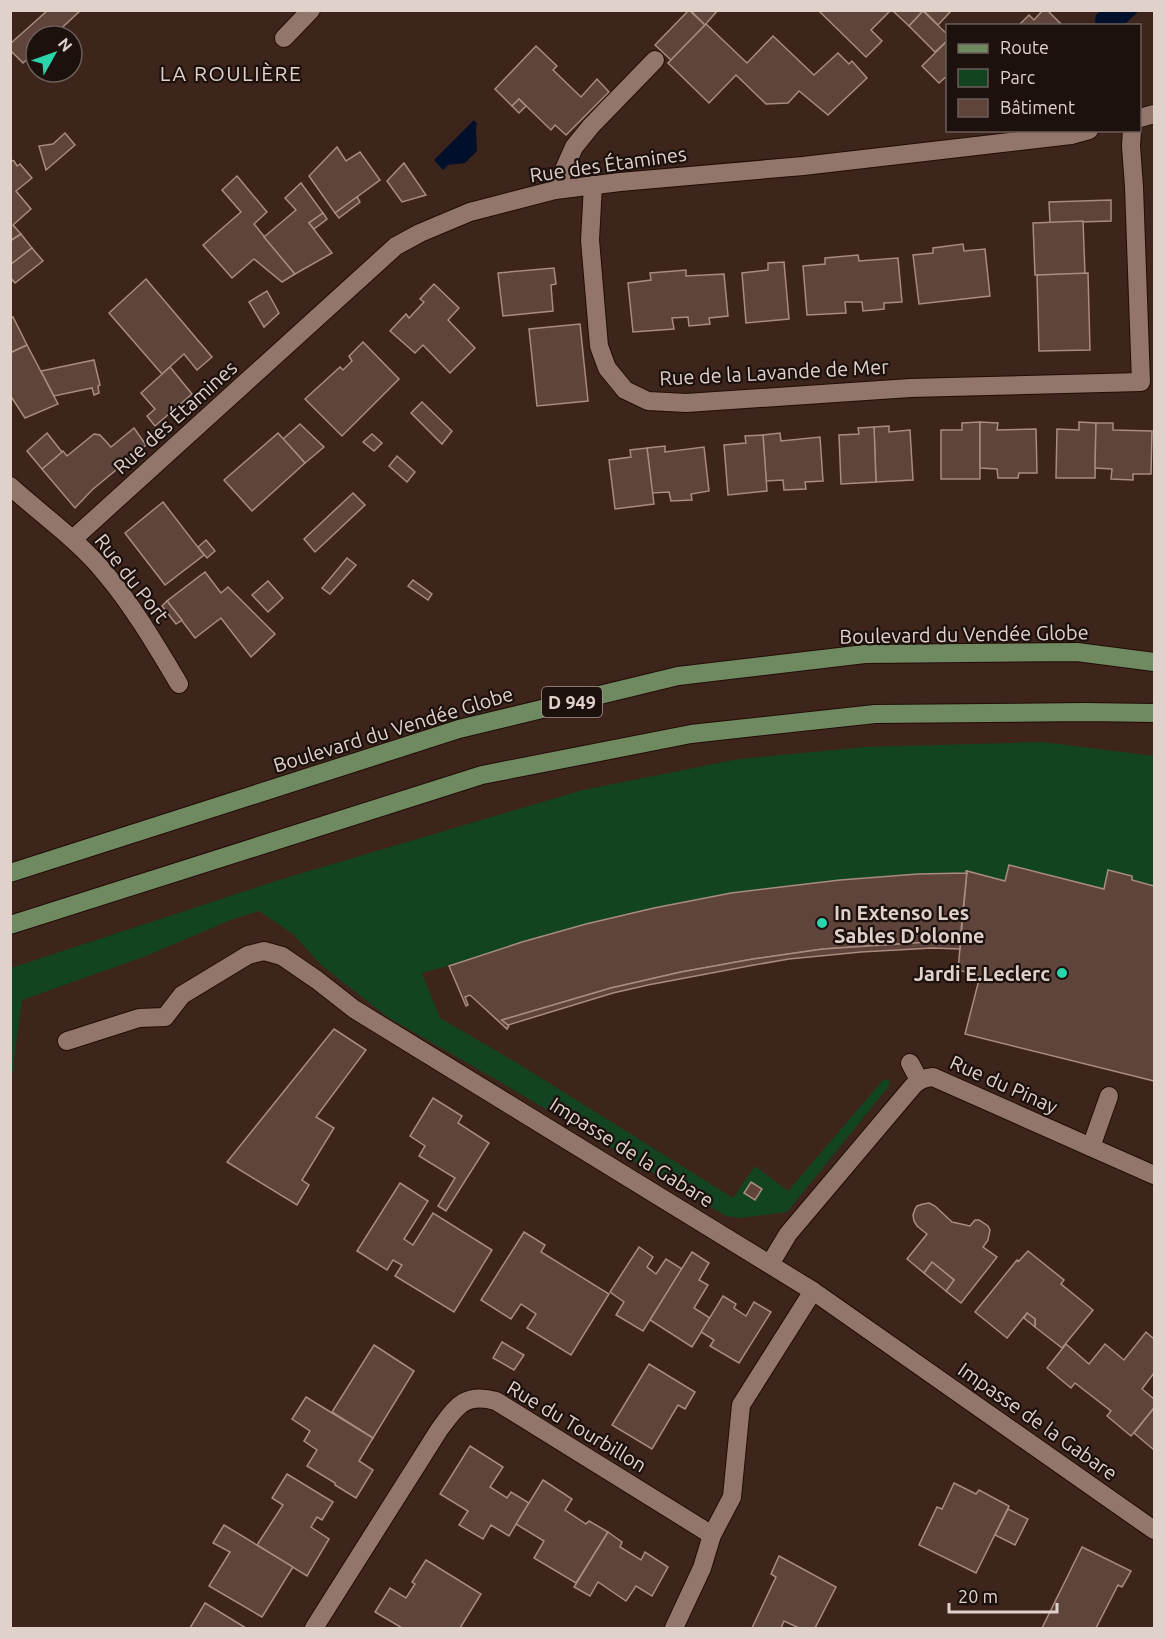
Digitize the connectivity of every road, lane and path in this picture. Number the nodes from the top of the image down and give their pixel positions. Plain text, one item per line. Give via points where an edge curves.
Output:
1 (310, 10) edge
2 (284, 38) dead end
3 (655, 60) dead end
4 (1082, 132) edge
5 (1132, 132) edge
6 (593, 185) junction
7 (555, 190) junction
8 (1148, 382) edge
9 (10, 486) edge
10 (73, 539) junction
11 (1155, 662) edge
12 (179, 684) dead end
13 (1155, 713) edge
14 (10, 873) edge
15 (10, 925) edge
16 (67, 1041) dead end
17 (910, 1063) dead end
18 (919, 1080) junction
19 (1109, 1096) dead end
20 (1090, 1147) junction
21 (1155, 1175) edge
22 (770, 1264) junction
23 (813, 1291) junction
24 (1155, 1530) edge
25 (712, 1535) junction
26 (314, 1629) edge
27 (674, 1629) edge

1 - 2 street
3 - 7 street via 574,147
4 - 6 street, Rue des Étamines via 803,166
5 - 8 street, Rue de la Lavande de Mer
6 - 7 street, Rue des Étamines
6 - 8 street, Rue de la Lavande de Mer via 590,240 599,346 607,368 625,390 648,401 686,403 910,388
7 - 10 street, Rue des Étamines via 470,212 396,246
9 - 10 street, Rue du Port
10 - 12 street, Rue du Port via 106,573
11 - 14 main road, Boulevard du Vendée Globe / D 949 via 1077,652 865,654 678,676 459,729
13 - 15 main road via 875,714 691,734 482,775
16 - 22 street, Impasse de la Gabare via 139,1018 165,1017 182,995 248,955 264,951 282,956 354,1009
17 - 18 street
18 - 20 street, Rue du Pinay via 933,1077
18 - 22 street, Rue du Pinay via 788,1234
19 - 20 street
20 - 21 street, Rue du Pinay
22 - 23 street, Impasse de la Gabare
23 - 24 street, Impasse de la Gabare
23 - 25 street via 741,1405 732,1497
25 - 26 street, Rue du Tourbillon via 496,1401 471,1398 455,1408 439,1430
25 - 27 street via 702,1568

